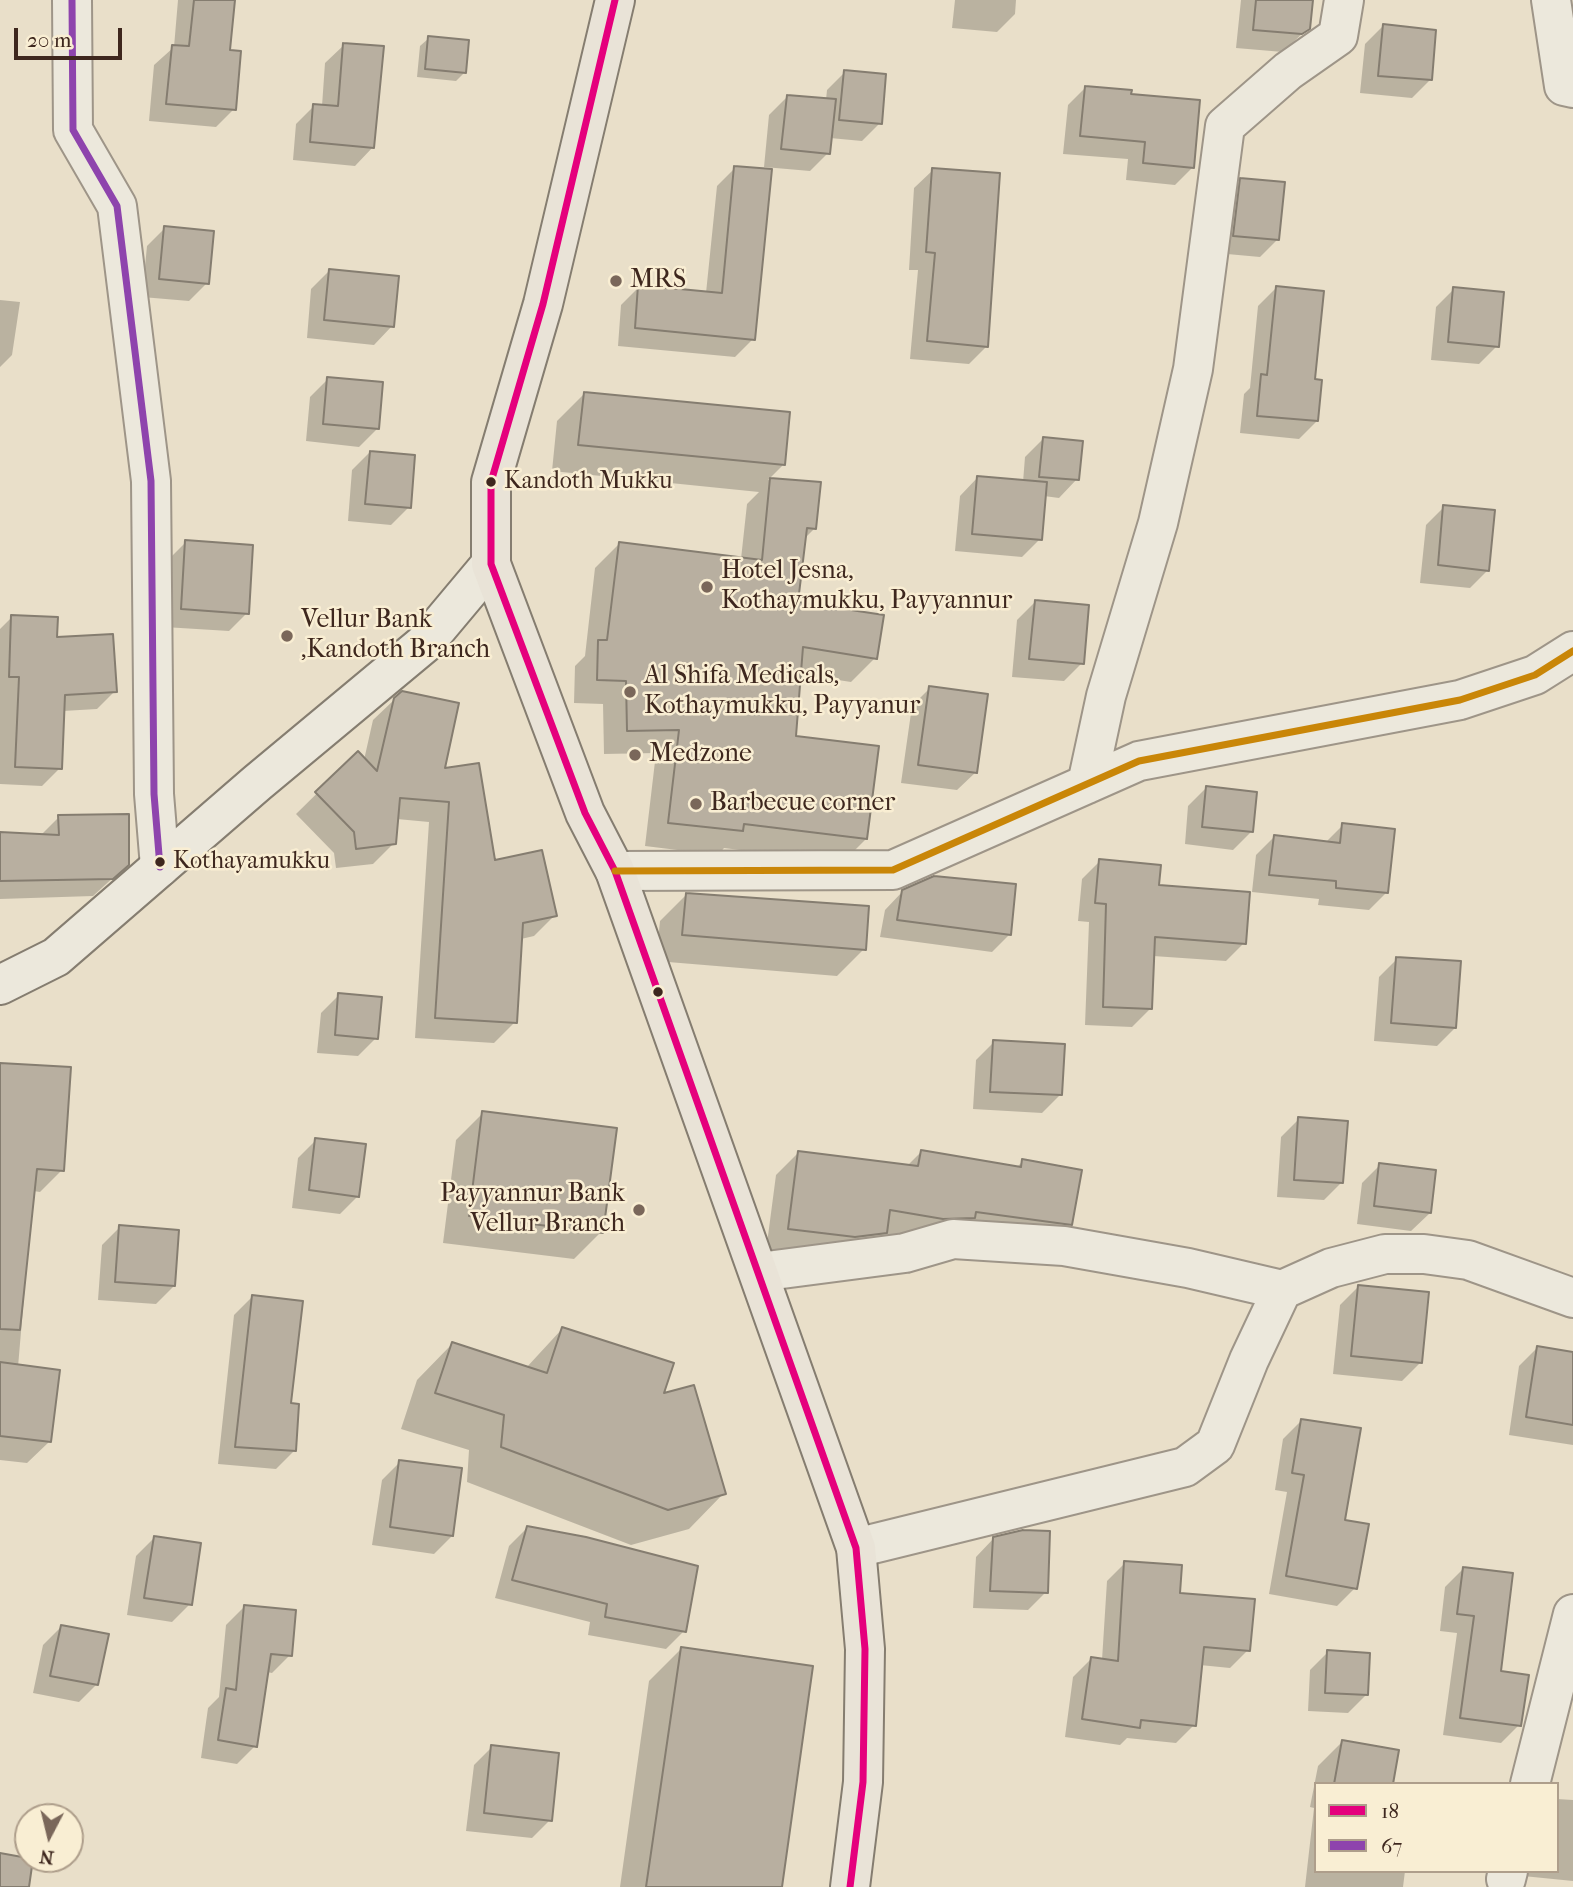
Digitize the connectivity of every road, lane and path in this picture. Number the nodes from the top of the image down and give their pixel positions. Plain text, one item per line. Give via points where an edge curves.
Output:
1 (72, 0) edge
2 (615, 0) edge
3 (1344, 0) edge
4 (1551, 0) edge
5 (1573, 88) edge
6 (491, 564) junction
7 (1573, 651) edge
8 (1087, 784) junction
9 (160, 867) junction
10 (615, 871) junction
11 (0, 985) edge
12 (760, 1272) junction
13 (1282, 1290) junction
14 (1573, 1298) edge
15 (856, 1548) junction
16 (1573, 1614) edge
17 (1531, 1782) edge
18 (850, 1887) edge

1 - 9 street via 73,130 117,206 151,481 154,794
2 - 6 highway via 543,304 491,482
3 - 8 street via 1338,36 1288,71 1225,126 1193,369 1158,523 1106,696
4 - 5 street via 1564,86
6 - 9 street via 424,644
6 - 10 highway via 585,813
7 - 8 street via 1535,675 1460,700 1139,761
8 - 10 street via 893,870
9 - 11 street via 56,957
10 - 12 highway
12 - 13 street via 905,1253 953,1239 1064,1246
12 - 15 highway
13 - 14 street via 1331,1268 1385,1254 1424,1254 1468,1260
13 - 15 street via 1215,1445 1185,1467
15 - 18 highway via 865,1649 863,1782
16 - 17 street

